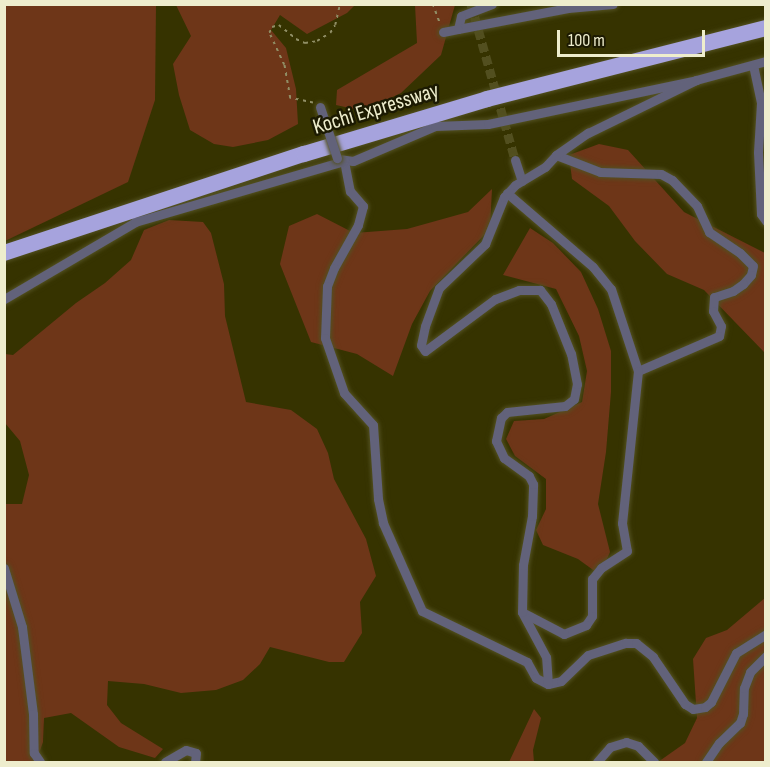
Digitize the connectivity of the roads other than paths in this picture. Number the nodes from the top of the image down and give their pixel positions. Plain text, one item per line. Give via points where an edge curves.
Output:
1 (492, 4) edge
2 (613, 4) edge
3 (588, 6) edge
4 (765, 19) edge
5 (765, 28) edge
6 (458, 29) junction
7 (443, 32) road end
8 (765, 61) edge
9 (753, 65) junction
10 (696, 80) junction
11 (320, 106) road end
12 (556, 155) junction
13 (340, 160) junction
14 (515, 160) tunnel mouth
15 (522, 181) junction
16 (507, 193) junction
17 (765, 220) edge
18 (4, 244) edge
19 (4, 253) edge
20 (4, 299) edge
21 (638, 370) junction
22 (4, 568) edge
23 (522, 612) junction
24 (765, 634) edge
25 (765, 656) edge
26 (548, 684) junction
27 (40, 762) edge
28 (165, 762) edge
29 (195, 762) edge
30 (597, 762) edge
31 (654, 762) edge
32 (706, 762) edge

1 - 6 street via 460,16
2 - 3 street
3 - 6 street
4 - 18 highway, Kochi Expressway via 477,92
5 - 19 highway, Kochi Expressway via 487,99 304,154
6 - 7 street
8 - 9 street
9 - 10 street
9 - 17 street via 760,103 758,152 761,214
10 - 12 street via 606,123
10 - 13 street via 488,124 435,126 353,161
11 - 13 street, bridge
12 - 15 street
12 - 21 street via 600,172 661,174 672,180 697,206 709,232 753,266 743,284 714,297 713,311 722,326 719,336
13 - 20 street via 135,222
13 - 26 street via 350,191 363,206 358,225 327,286 325,338 344,393 373,425 378,499 384,523 422,611 527,662 536,678
14 - 15 street
15 - 16 street
16 - 21 street via 593,267 611,289
16 - 23 street via 485,244 439,288 421,345 425,351 437,344 495,299 519,290 540,290 571,354 577,384 574,399 565,406 507,412 498,430 496,441 504,458 529,476 533,484 523,565
21 - 23 street via 622,523 627,551 592,579 592,616 586,625 564,634
22 - 27 street via 21,627 33,714 34,753
23 - 26 street via 546,657
24 - 26 street via 736,652 715,696 700,709 685,704 653,657 636,644 626,643 588,656 561,681
25 - 32 street via 750,672 744,688 740,723
28 - 29 street via 186,750 196,753
30 - 31 street via 610,747 626,742 638,746

